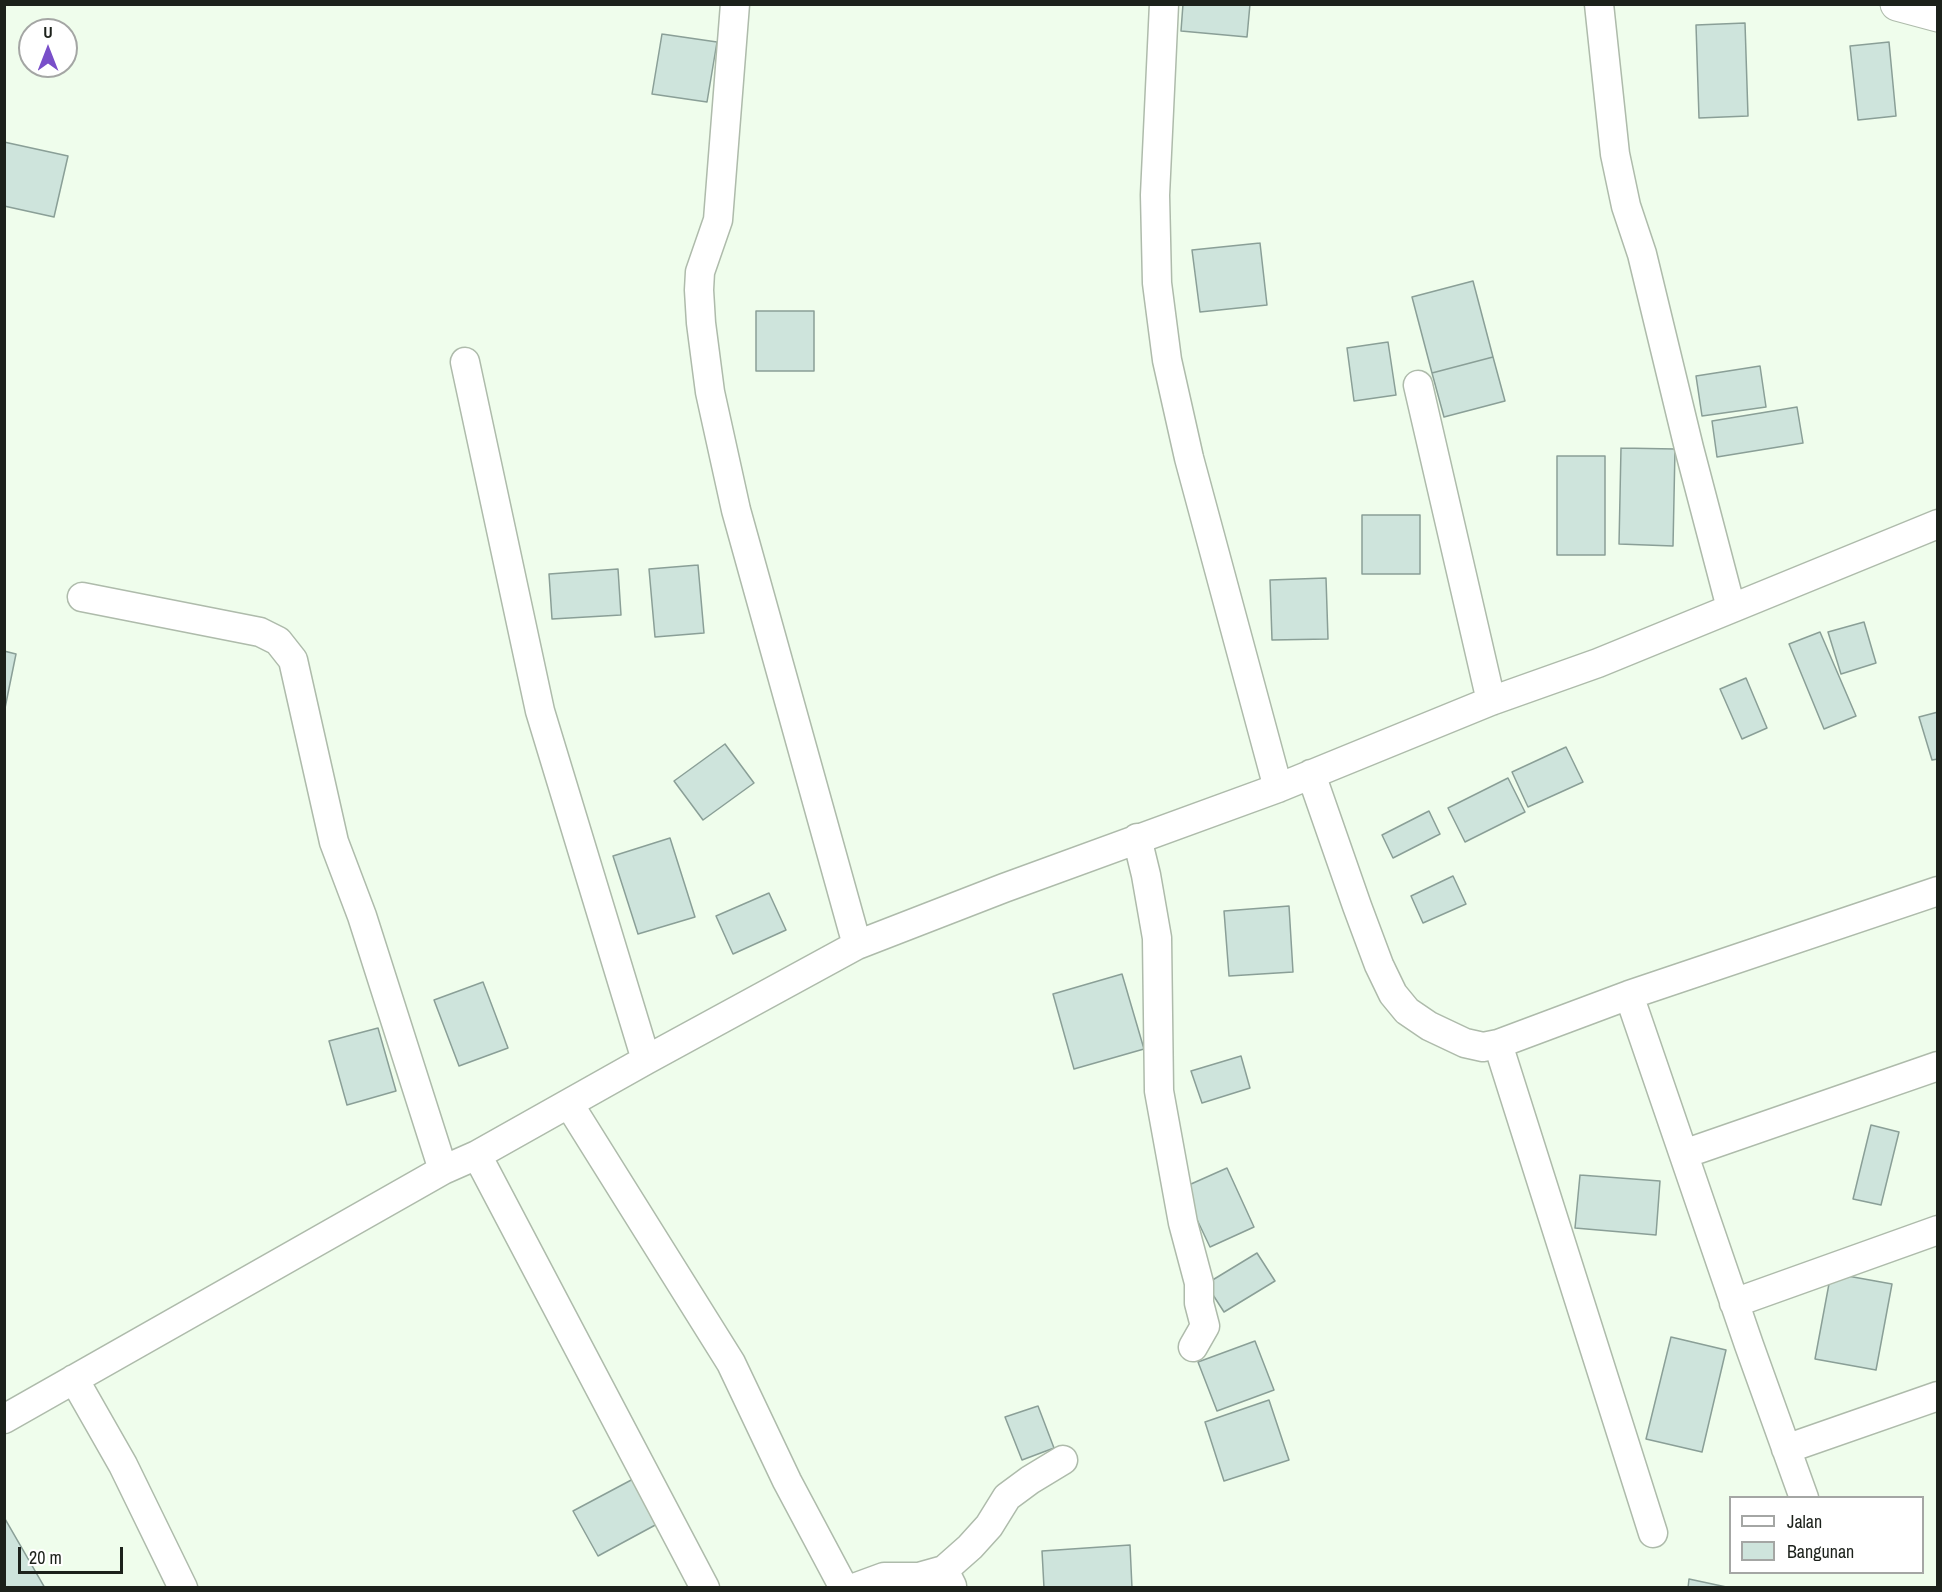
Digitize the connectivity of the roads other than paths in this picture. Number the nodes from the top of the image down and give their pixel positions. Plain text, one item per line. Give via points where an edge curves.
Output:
1 (735, 4) edge
2 (1164, 4) edge
3 (1599, 4) edge
4 (1897, 4) edge
5 (1938, 15) edge
6 (465, 362) dead end
7 (1418, 385) dead end
8 (1938, 524) edge
9 (82, 597) dead end
10 (1731, 608) junction
11 (1491, 701) junction
12 (1311, 774) junction
13 (1278, 788) junction
14 (1137, 838) junction
15 (1938, 891) edge
16 (857, 945) junction
17 (1629, 995) junction
18 (1498, 1044) junction
19 (646, 1060) junction
20 (1938, 1066) edge
21 (569, 1104) junction
22 (1684, 1154) junction
23 (477, 1155) junction
24 (443, 1170) junction
25 (1938, 1230) edge
26 (1734, 1303) junction
27 (1194, 1347) dead end
28 (74, 1379) junction
29 (1938, 1396) edge
30 (4, 1419) edge
31 (1786, 1449) junction
32 (1063, 1460) dead end
33 (1804, 1496) edge
34 (1653, 1533) dead end
35 (949, 1579) edge
36 (183, 1587) edge
37 (705, 1587) edge
38 (843, 1587) edge
39 (854, 1587) edge

1 - 16 street via 718,220 700,272 701,323 710,392 736,510
2 - 13 street via 1155,195 1157,283 1167,360 1189,458
3 - 10 street via 1617,164 1626,206 1642,254
4 - 5 street
6 - 19 street via 540,711
7 - 11 street
8 - 10 street
9 - 24 street via 260,632 278,641 293,660 334,842 362,916
10 - 11 street via 1598,663
11 - 12 street
12 - 13 street
12 - 18 street via 1393,994 1407,1011 1429,1026 1465,1043 1483,1047
13 - 14 street
14 - 16 street
14 - 27 street via 1157,938 1159,1091 1205,1326
15 - 17 street
16 - 19 street
17 - 18 street
17 - 22 street
18 - 34 street
19 - 21 street
20 - 22 street
21 - 23 street
21 - 38 street via 731,1363
22 - 26 street
23 - 24 street
23 - 37 street
24 - 28 street
25 - 26 street
26 - 31 street
28 - 30 street
28 - 36 street via 123,1465
29 - 31 street
31 - 33 street
32 - 35 street via 1007,1497
35 - 39 street via 884,1577

